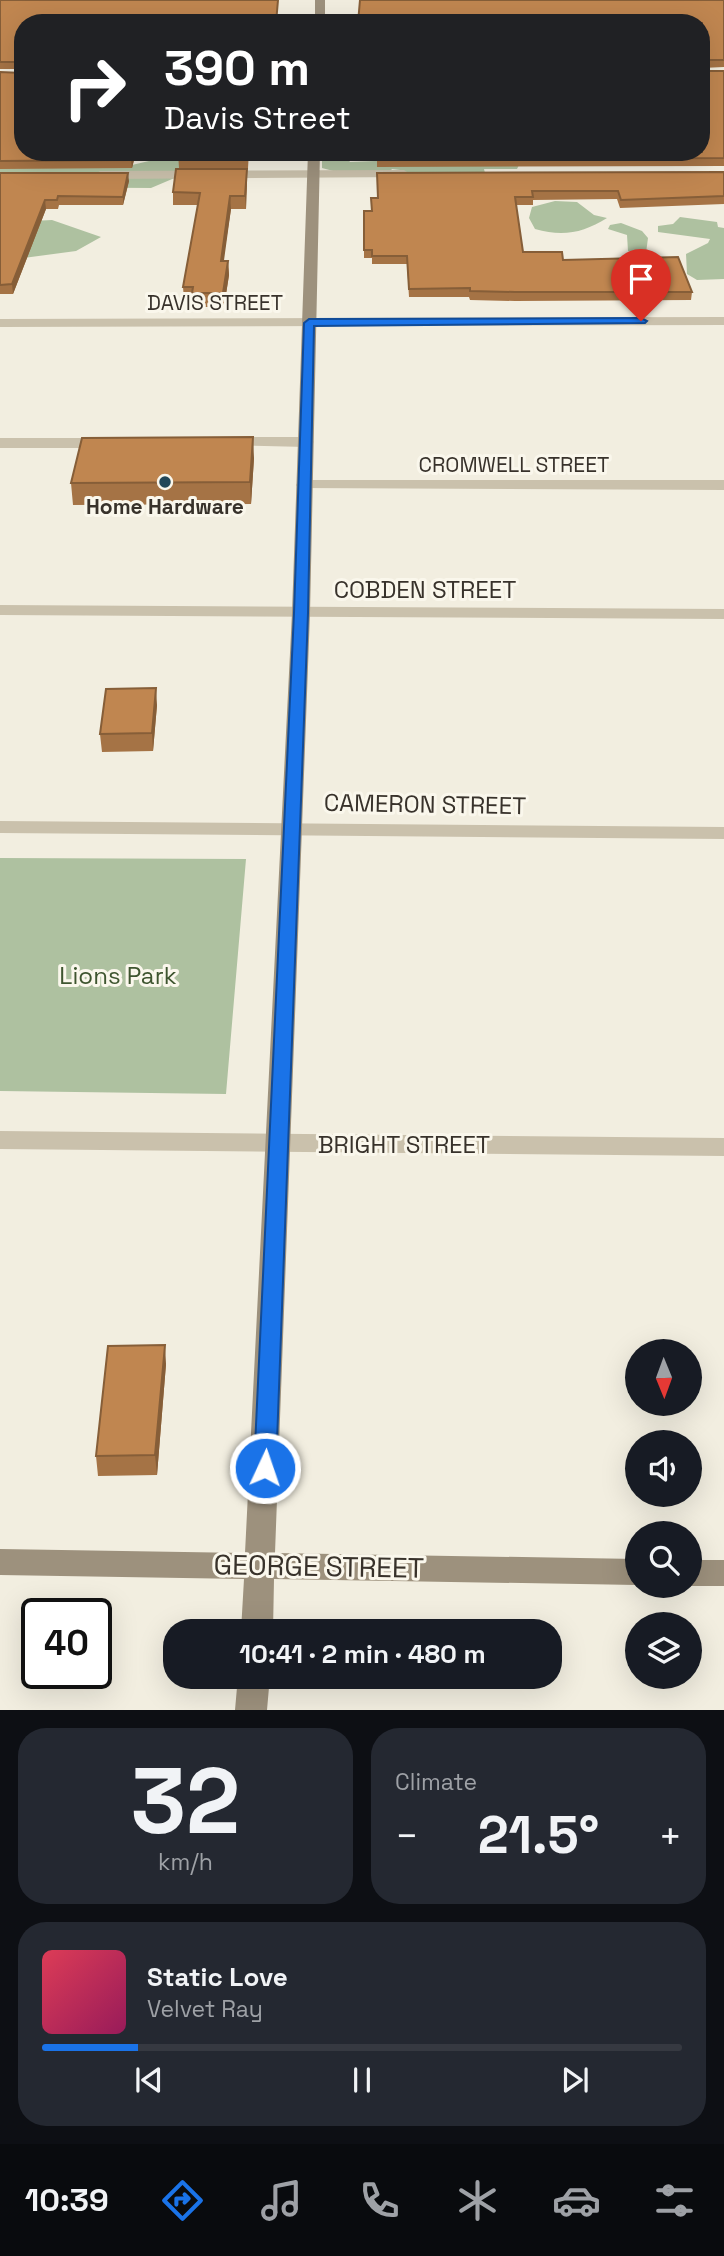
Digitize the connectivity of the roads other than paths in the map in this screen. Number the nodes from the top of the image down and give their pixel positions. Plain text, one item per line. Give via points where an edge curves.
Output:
1 (314, 161) edge
2 (313, 174) junction
3 (422, 174) edge
4 (82, 175) edge
5 (724, 321) edge
6 (0, 323) edge
7 (309, 323) junction
8 (306, 442) junction
9 (0, 443) edge
10 (125, 443) edge
11 (209, 443) edge
12 (304, 485) junction
13 (724, 485) edge
14 (0, 610) edge
15 (301, 613) junction
16 (724, 614) edge
17 (0, 827) edge
18 (292, 829) junction
19 (724, 833) edge
20 (0, 1140) edge
21 (279, 1143) junction
22 (724, 1147) edge
23 (0, 1562) edge
24 (261, 1565) junction
25 (625, 1572) edge
26 (702, 1573) edge
27 (724, 1573) edge
28 (258, 1619) edge
29 (253, 1689) edge
30 (251, 1710) edge

1 - 2 street
2 - 3 street
2 - 4 street
2 - 7 street
5 - 7 street, DAVIS STREET
6 - 7 street, DAVIS STREET
7 - 8 street
8 - 11 street
8 - 12 street
9 - 10 street
12 - 13 street, CROMWELL STREET
12 - 15 street
14 - 15 street, COBDEN STREET
15 - 16 street, COBDEN STREET
15 - 18 street
17 - 18 street, CAMERON STREET
18 - 19 street, CAMERON STREET
18 - 21 street
20 - 21 street, BRIGHT STREET
21 - 22 street, BRIGHT STREET
21 - 24 street
23 - 24 street, GEORGE STREET
24 - 25 street, GEORGE STREET
24 - 28 street
26 - 27 street
29 - 30 street

